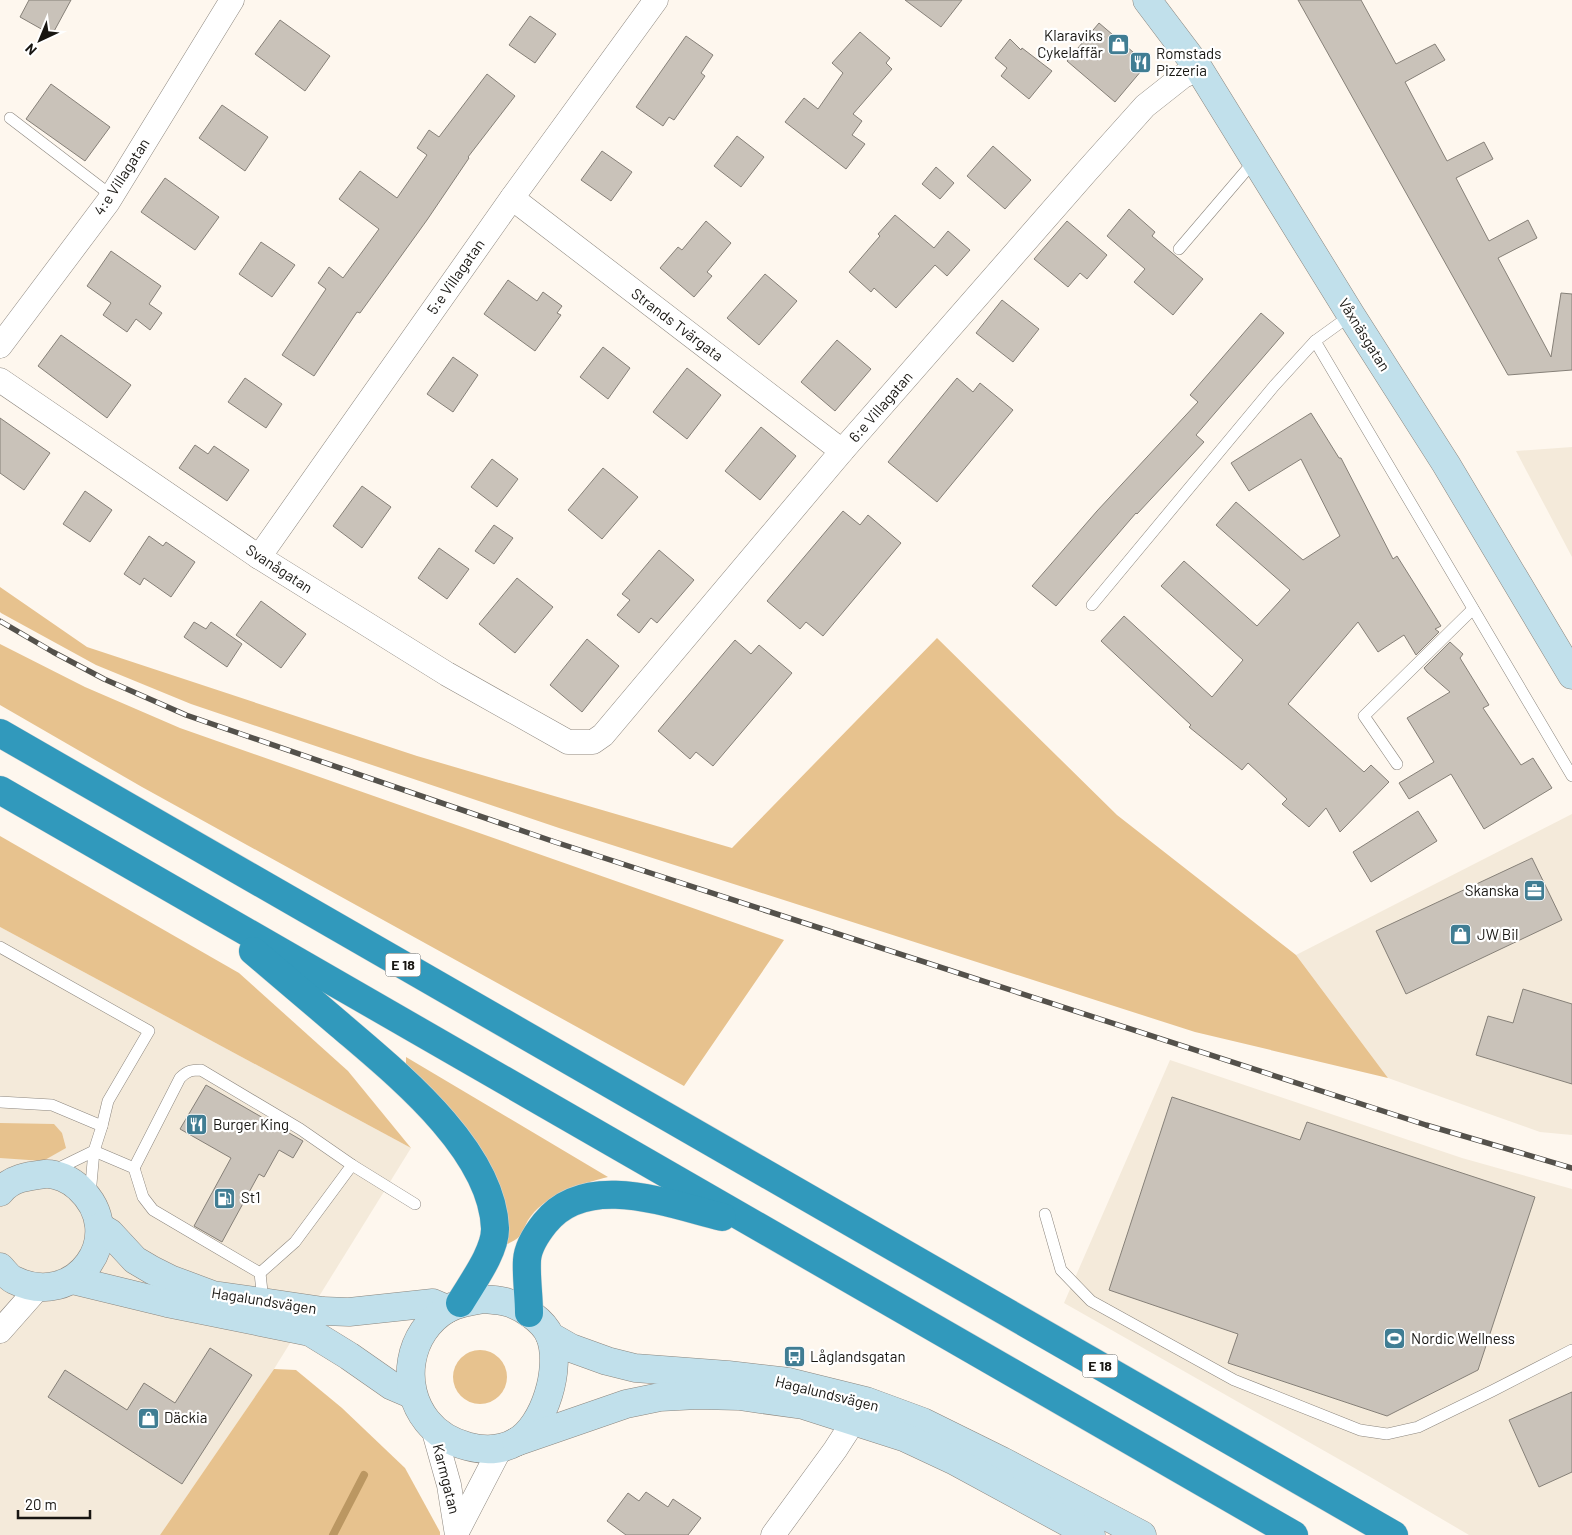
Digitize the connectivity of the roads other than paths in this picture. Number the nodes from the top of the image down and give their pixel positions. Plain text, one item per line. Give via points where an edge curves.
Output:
1 (232, 0) edge
2 (656, 0) edge
3 (1147, 0) edge
4 (1199, 68) junction
5 (10, 118) dead end
6 (1256, 160) junction
7 (112, 196) junction
8 (512, 198) junction
9 (1179, 249) dead end
10 (1351, 315) junction
11 (1315, 341) junction
12 (0, 346) edge
13 (0, 380) edge
14 (842, 451) junction
15 (259, 557) junction
16 (1092, 605) dead end
17 (1473, 609) junction
18 (1572, 675) edge
19 (0, 733) edge
20 (568, 742) joint
21 (1396, 764) dead end
22 (1572, 776) edge
23 (0, 790) edge
24 (201, 906) junction
25 (0, 948) edge
26 (0, 1102) edge
27 (102, 1126) junction
28 (94, 1151) junction
29 (352, 1165) junction
30 (134, 1168) junction
31 (49, 1173) junction
32 (7, 1180) edge
33 (89, 1197) junction
34 (415, 1204) dead end
35 (1044, 1214) dead end
36 (752, 1224) junction
37 (100, 1227) junction
38 (0, 1267) edge
39 (260, 1273) junction
40 (72, 1280) junction
41 (38, 1288) junction
42 (263, 1303) junction
43 (453, 1306) junction
44 (530, 1314) junction
45 (0, 1331) edge
46 (550, 1336) junction
47 (1572, 1350) edge
48 (413, 1396) junction
49 (860, 1411) junction
50 (433, 1428) junction
51 (509, 1445) junction
52 (458, 1532) edge
53 (773, 1535) edge
54 (1090, 1535) edge
55 (1142, 1535) edge
56 (1294, 1535) edge
57 (1394, 1535) edge

1 - 7 street, 4:e Villagatan
2 - 8 street, 5:e Villagatan
3 - 4 street, Våxnäsgatan
4 - 6 street, Våxnäsgatan
4 - 14 street, 6:e Villagatan via 1183,76 1146,106
5 - 7 lane
6 - 9 lane
6 - 10 street, Våxnäsgatan
7 - 12 street, 4:e Villagatan
8 - 14 street, Strands Tvärgata
8 - 15 street, 5:e Villagatan
10 - 11 lane
10 - 18 street, Våxnäsgatan via 1446,464
11 - 16 lane
11 - 17 lane
13 - 15 street, Svanågatan
14 - 20 street, 6:e Villagatan via 603,735 593,742
15 - 20 street, Svanågatan via 447,674
17 - 21 lane via 1364,716
17 - 22 lane
19 - 57 highway, E 18
23 - 24 highway
24 - 36 highway
24 - 43 highway via 392,1069 456,1136 476,1166 492,1211 495,1230 486,1259
25 - 27 lane via 149,1031 108,1101
26 - 27 lane via 52,1105
27 - 28 lane
28 - 30 lane
28 - 31 lane
28 - 33 lane
29 - 30 lane via 300,1128 201,1070 192,1070 180,1078
29 - 34 lane
29 - 39 lane via 295,1242
30 - 39 lane via 143,1197 153,1210
31 - 32 street
31 - 33 street via 72,1181
33 - 37 street
35 - 47 lane via 1061,1270 1091,1300 1234,1380 1360,1430 1388,1434 1418,1427
36 - 44 highway via 645,1198 612,1193 583,1197 563,1206 534,1236 527,1259
36 - 56 highway
37 - 40 street via 98,1248 88,1266
37 - 42 street, Hagalundsvägen via 136,1260 170,1279 213,1294
38 - 41 street via 13,1280
39 - 42 lane
40 - 41 street via 56,1287
40 - 48 street, Hagalundsvägen via 310,1332 392,1386
41 - 45 street
42 - 43 street, Hagalundsvägen via 349,1312 433,1303
43 - 44 street, Hagalundsvägen via 484,1299 508,1302
43 - 48 street, Hagalundsvägen via 431,1322 419,1338 412,1356
44 - 46 street, Hagalundsvägen
46 - 49 street, Hagalundsvägen via 571,1348 635,1368 789,1382
46 - 51 street via 552,1382 546,1403 534,1424
48 - 50 street, Hagalundsvägen
49 - 51 street, Hagalundsvägen via 739,1396 660,1397 626,1404
49 - 53 street
49 - 54 street, Hagalundsvägen
49 - 55 street, Hagalundsvägen via 922,1422
50 - 51 street, Hagalundsvägen via 453,1442 476,1449
50 - 52 street, Karmgatan
51 - 52 street, Karmgatan

